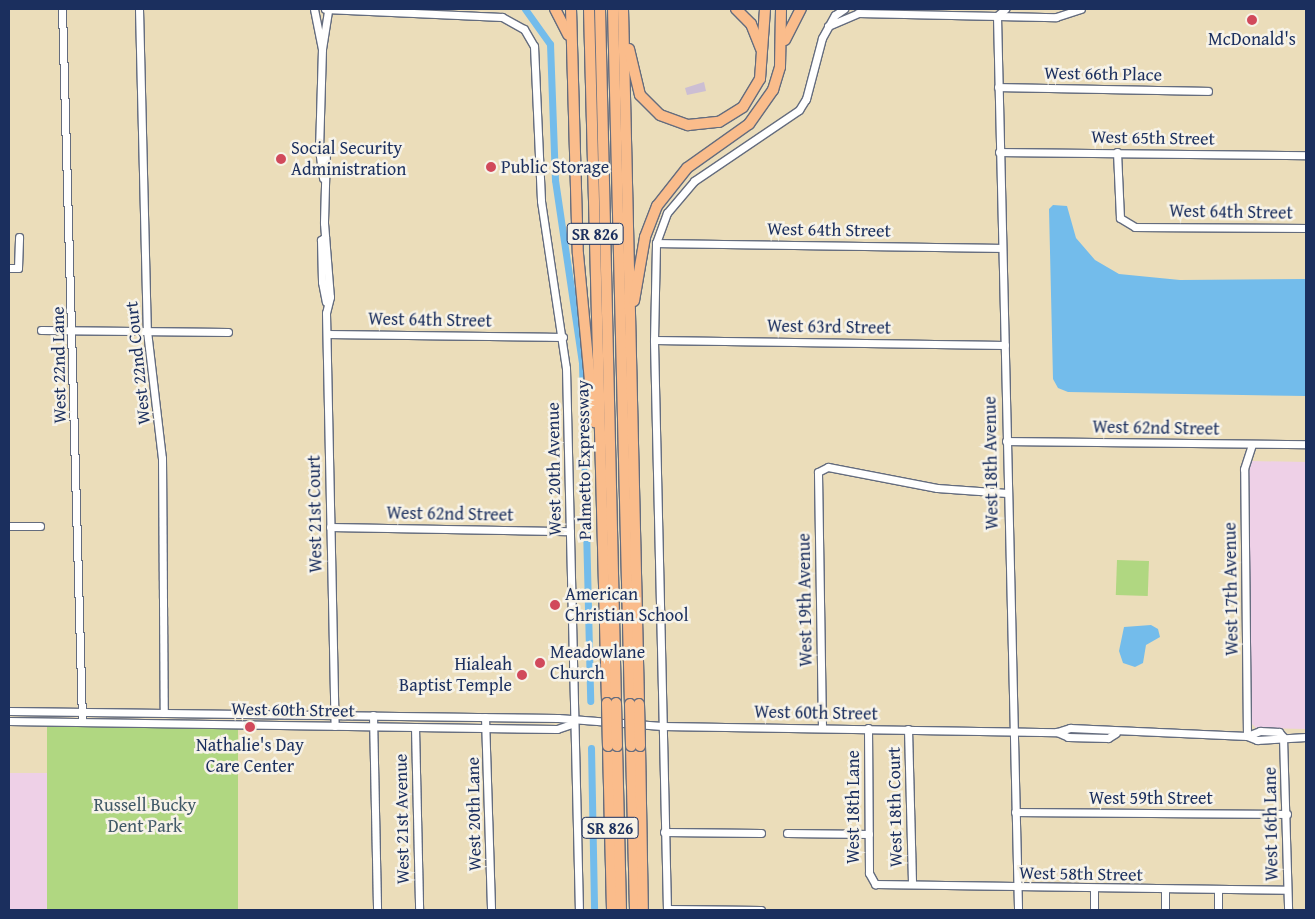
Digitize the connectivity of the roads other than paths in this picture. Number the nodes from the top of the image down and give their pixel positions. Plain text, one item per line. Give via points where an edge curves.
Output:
1 (62, 9) edge
2 (139, 9) edge
3 (314, 9) edge
4 (555, 9) edge
5 (571, 9) edge
6 (590, 9) edge
7 (600, 9) edge
8 (612, 9) edge
9 (623, 9) edge
10 (736, 9) edge
11 (765, 9) edge
12 (781, 9) edge
13 (800, 9) edge
14 (844, 9) edge
15 (1005, 9) edge
16 (326, 10) edge
17 (1080, 10) edge
18 (997, 16) junction
19 (828, 26) junction
20 (571, 43) junction
21 (322, 49) junction
22 (781, 53) junction
23 (763, 55) junction
24 (998, 87) junction
25 (1208, 91) dead end
26 (999, 152) junction
27 (1117, 152) junction
28 (1306, 155) edge
29 (1306, 228) edge
30 (18, 236) dead end
31 (656, 242) junction
32 (1002, 248) junction
33 (9, 268) edge
34 (630, 327) junction
35 (41, 330) dead end
36 (74, 330) junction
37 (147, 331) junction
38 (228, 332) dead end
39 (327, 334) junction
40 (563, 337) junction
41 (654, 340) junction
42 (1005, 345) junction
43 (1006, 441) junction
44 (1252, 444) junction
45 (1306, 444) edge
46 (600, 459) junction
47 (1006, 492) junction
48 (9, 526) edge
49 (40, 526) dead end
50 (330, 527) junction
51 (570, 531) junction
52 (612, 703) junction
53 (634, 704) junction
54 (9, 711) edge
55 (82, 712) junction
56 (164, 713) junction
57 (334, 715) junction
58 (373, 715) junction
59 (485, 717) junction
60 (9, 721) edge
61 (82, 722) junction
62 (575, 723) junction
63 (334, 726) junction
64 (372, 726) junction
65 (662, 726) junction
66 (415, 727) junction
67 (487, 728) junction
68 (822, 728) junction
69 (868, 728) junction
70 (908, 729) junction
71 (1012, 731) junction
72 (1247, 736) junction
73 (1283, 737) junction
74 (1306, 737) edge
75 (613, 746) junction
76 (635, 746) junction
77 (1015, 812) junction
78 (1287, 814) junction
79 (664, 832) junction
80 (761, 833) dead end
81 (787, 833) dead end
82 (868, 834) junction
83 (875, 884) joint
84 (912, 884) junction
85 (1017, 888) junction
86 (1094, 890) junction
87 (1287, 890) junction
88 (1165, 891) junction
89 (1218, 891) junction
90 (667, 909) edge
91 (377, 910) edge
92 (419, 910) edge
93 (491, 910) edge
94 (579, 910) edge
95 (612, 910) edge
96 (621, 910) edge
97 (635, 910) edge
98 (644, 910) edge
99 (761, 910) edge
100 (1018, 910) edge
101 (1094, 910) edge
102 (1165, 910) edge
103 (1218, 910) edge
104 (1288, 910) edge

1 - 36 street, West 22nd Lane
2 - 37 street, West 22nd Court
3 - 21 street, West 21st Court
4 - 20 highway
5 - 20 highway
6 - 46 highway, Palmetto Expressway / SR 826
7 - 52 highway
8 - 53 highway
9 - 23 highway via 640,95 674,122 704,126 737,111 760,79
9 - 34 highway, SR 826
10 - 23 highway via 750,24
11 - 23 highway
12 - 22 highway
13 - 22 highway
14 - 19 street
15 - 18 street
16 - 21 street, West 21st Court
16 - 40 street, West 20th Avenue via 498,16 526,32 536,54 541,192
17 - 18 street via 1056,17
18 - 19 street via 858,13
18 - 24 street, West 18th Avenue
19 - 31 street via 799,110 694,181 667,213
20 - 46 highway via 578,254 590,398
21 - 39 street, West 21st Court via 322,147 326,150 323,178 329,258
22 - 34 highway via 777,79 758,113 687,168 657,206 643,245
24 - 25 street, West 66th Place
24 - 26 street, West 18th Avenue
26 - 27 street, West 65th Street
26 - 32 street, West 18th Avenue
27 - 28 street, West 65th Street
27 - 29 street, West 64th Street via 1120,218 1135,227
30 - 33 street via 18,268
31 - 32 street, West 64th Street
31 - 41 street
32 - 42 street, West 18th Avenue
34 - 53 highway, SR 826
35 - 36 street
36 - 37 street
36 - 55 street, West 22nd Lane
37 - 38 street
37 - 56 street, West 22nd Court via 162,458
39 - 40 street, West 64th Street
39 - 50 street, West 21st Court
40 - 51 street, West 20th Avenue
41 - 42 street, West 63rd Street
41 - 65 street
42 - 43 street, West 18th Avenue
43 - 44 street, West 62nd Street
43 - 47 street, West 18th Avenue
44 - 45 street, West 62nd Street
44 - 72 street, West 17th Avenue via 1244,469
46 - 52 highway, Palmetto Expressway / SR 826
47 - 68 street, West 19th Avenue via 936,488 828,467 818,472
47 - 71 street, West 18th Avenue
48 - 49 street
50 - 51 street, West 62nd Street
50 - 57 street, West 21st Court
51 - 62 street, West 20th Avenue
52 - 75 highway, Palmetto Expressway / SR 826, bridge
53 - 76 highway, SR 826, bridge
54 - 55 street, West 60th Street
55 - 56 street, West 60th Street
55 - 61 street, West 22nd Lane
56 - 57 street, West 60th Street
57 - 58 street, West 60th Street
57 - 63 street, West 21st Court
58 - 59 street, West 60th Street
58 - 64 street
59 - 62 street, West 60th Street
59 - 67 street, West 20th Lane
60 - 61 street, West 60th Street
61 - 63 street, West 60th Street
62 - 65 street, West 60th Street
62 - 67 street, West 60th Street via 557,729
62 - 94 street, West 20th Avenue
63 - 64 street, West 60th Street
64 - 66 street, West 60th Street
64 - 91 street
65 - 68 street, West 60th Street
65 - 79 street
66 - 67 street, West 60th Street
66 - 92 street, West 21st Avenue
67 - 93 street, West 20th Lane
68 - 69 street, West 60th Street
69 - 70 street, West 60th Street
69 - 82 street, West 18th Lane
70 - 71 street, West 60th Street
70 - 84 street, West 18th Court
71 - 72 street, West 60th Street via 1108,738 1116,733
71 - 77 street, West 18th Avenue
72 - 73 street, West 60th Street via 1275,741
73 - 74 street, West 60th Street
73 - 78 street, West 16th Lane
75 - 95 highway, Palmetto Expressway / SR 826
75 - 96 highway
76 - 97 highway
76 - 98 highway, SR 826
77 - 78 street, West 59th Street
77 - 85 street, West 18th Avenue
78 - 87 street, West 16th Lane
79 - 80 street
79 - 90 street
81 - 82 street
82 - 83 street, West 18th Lane via 869,873
83 - 84 street, West 58th Street
84 - 85 street, West 58th Street
85 - 86 street, West 58th Street
85 - 100 street, West 18th Avenue
86 - 88 street, West 58th Street
86 - 101 street
87 - 89 street, West 58th Street
87 - 104 street, West 16th Lane
88 - 89 street, West 58th Street
88 - 102 street
89 - 103 street
90 - 99 street

